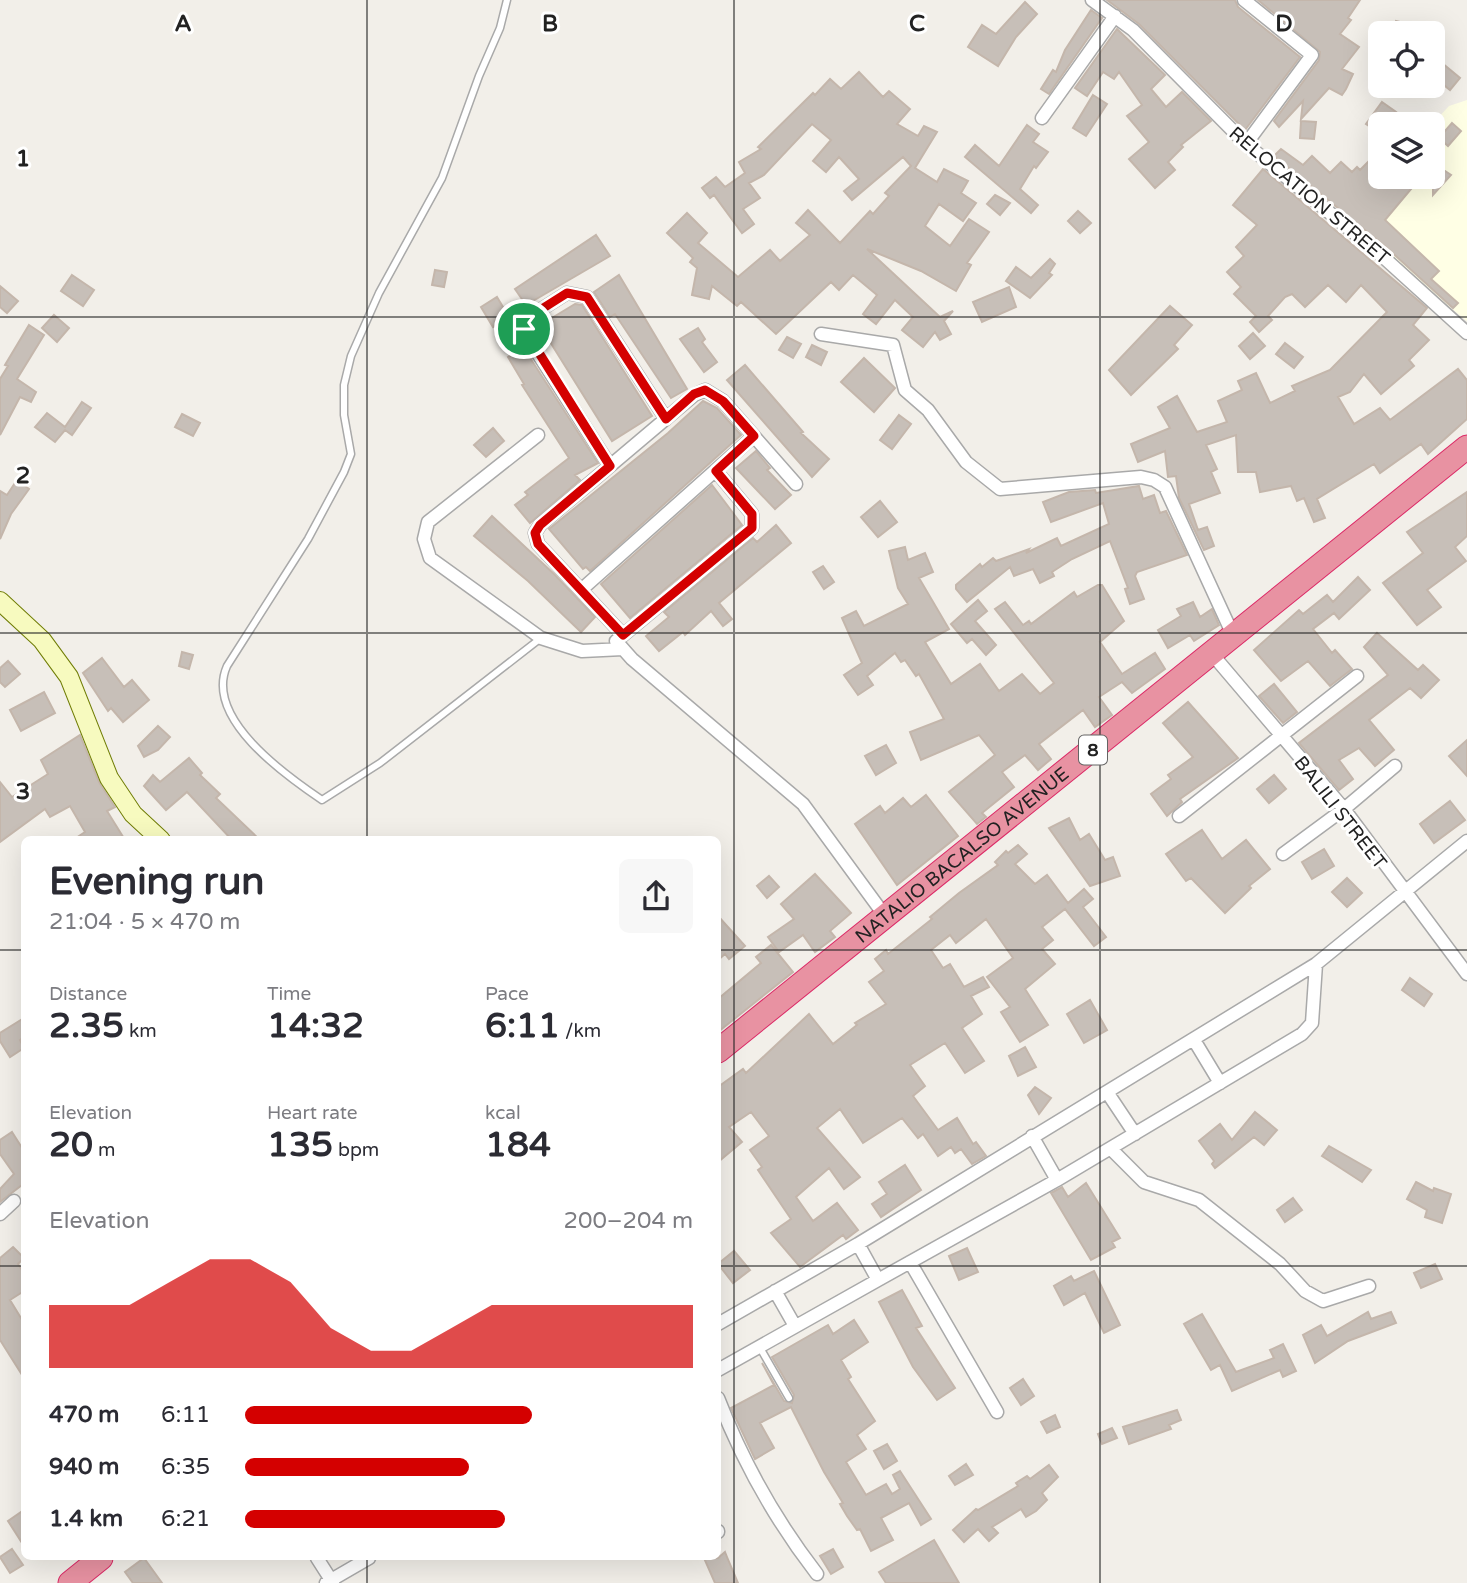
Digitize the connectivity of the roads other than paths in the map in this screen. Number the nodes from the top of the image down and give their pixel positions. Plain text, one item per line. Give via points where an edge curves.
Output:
1 (507, 0) edge
2 (1092, 0) edge
3 (1244, 0) edge
4 (1115, 16) junction
5 (1042, 118) dead end
6 (1246, 144) junction
7 (1467, 333) edge
8 (821, 334) dead end
9 (666, 419) junction
10 (538, 435) dead end
11 (754, 436) junction
12 (1467, 447) edge
13 (610, 466) junction
14 (716, 471) junction
15 (796, 484) dead end
16 (581, 590) junction
17 (0, 601) edge
18 (1233, 635) junction
19 (541, 638) junction
20 (621, 642) junction
21 (1212, 654) junction
22 (1357, 676) dead end
23 (1281, 737) junction
24 (1395, 766) dead end
25 (1344, 809) junction
26 (1179, 816) dead end
27 (158, 836) edge
28 (1467, 841) edge
29 (1283, 854) dead end
30 (1402, 892) junction
31 (885, 916) junction
32 (1316, 964) junction
33 (1467, 974) edge
34 (1194, 1040) junction
35 (721, 1049) edge
36 (1220, 1083) junction
37 (1107, 1092) junction
38 (1135, 1134) junction
39 (1032, 1136) junction
40 (1111, 1149) junction
41 (1057, 1180) junction
42 (14, 1201) dead end
43 (0, 1214) edge
44 (858, 1244) junction
45 (911, 1262) junction
46 (878, 1280) junction
47 (1369, 1286) dead end
48 (775, 1292) junction
49 (721, 1322) edge
50 (795, 1326) junction
51 (759, 1346) junction
52 (721, 1368) edge
53 (789, 1398) dead end
54 (721, 1406) edge
55 (997, 1412) dead end
56 (98, 1560) edge
57 (318, 1560) edge
58 (366, 1560) edge
59 (817, 1574) dead end
60 (330, 1582) edge
61 (69, 1583) edge

1 - 19 lane via 442,178 379,293 351,356 344,405 351,454 344,472 308,539 227,666 223,694 239,728 262,753 322,800 380,763
2 - 4 street, RELOCATION STREET
3 - 6 street via 1312,55
4 - 5 street
4 - 6 street, RELOCATION STREET
6 - 7 street, RELOCATION STREET
8 - 18 street via 893,345 905,390 928,410 966,462 1000,489 1141,477 1165,487
9 - 11 street via 705,390 723,401
9 - 13 street
9 - 13 street via 587,297 567,293 526,319 528,338
10 - 19 street via 428,522 424,539 429,558
11 - 14 street
11 - 15 street
12 - 18 highway, NATALIO BACALSO AVENUE / 8
13 - 16 street via 535,533 538,544
14 - 16 street
14 - 20 street via 752,514 752,528
16 - 20 street
17 - 27 street via 42,640 69,677 109,778 133,814
18 - 21 highway, NATALIO BACALSO AVENUE / 8
19 - 20 street via 582,651
20 - 31 street via 803,804
21 - 23 street, BALILI STREET
21 - 31 highway, NATALIO BACALSO AVENUE / 8
22 - 23 street
23 - 25 street, BALILI STREET
23 - 26 street
24 - 25 street
25 - 29 street
25 - 30 street, BALILI STREET
28 - 30 street
30 - 32 street
30 - 33 street, BALILI STREET
31 - 35 highway, NATALIO BACALSO AVENUE / 8
32 - 34 street
32 - 36 street via 1312,1023 1302,1034
34 - 36 street
34 - 37 street
36 - 38 street
37 - 38 street
37 - 39 street
38 - 40 street
39 - 41 street
39 - 44 street
40 - 41 street
40 - 47 street via 1144,1182 1199,1200 1280,1264 1305,1292 1323,1301
41 - 45 street
42 - 43 street
44 - 46 street
44 - 48 street
45 - 46 street
45 - 55 street
46 - 50 street
48 - 49 street
48 - 50 street
50 - 51 street
51 - 52 street
51 - 53 lane
54 - 59 street via 734,1439 779,1519
56 - 61 highway
57 - 60 street
58 - 60 street

